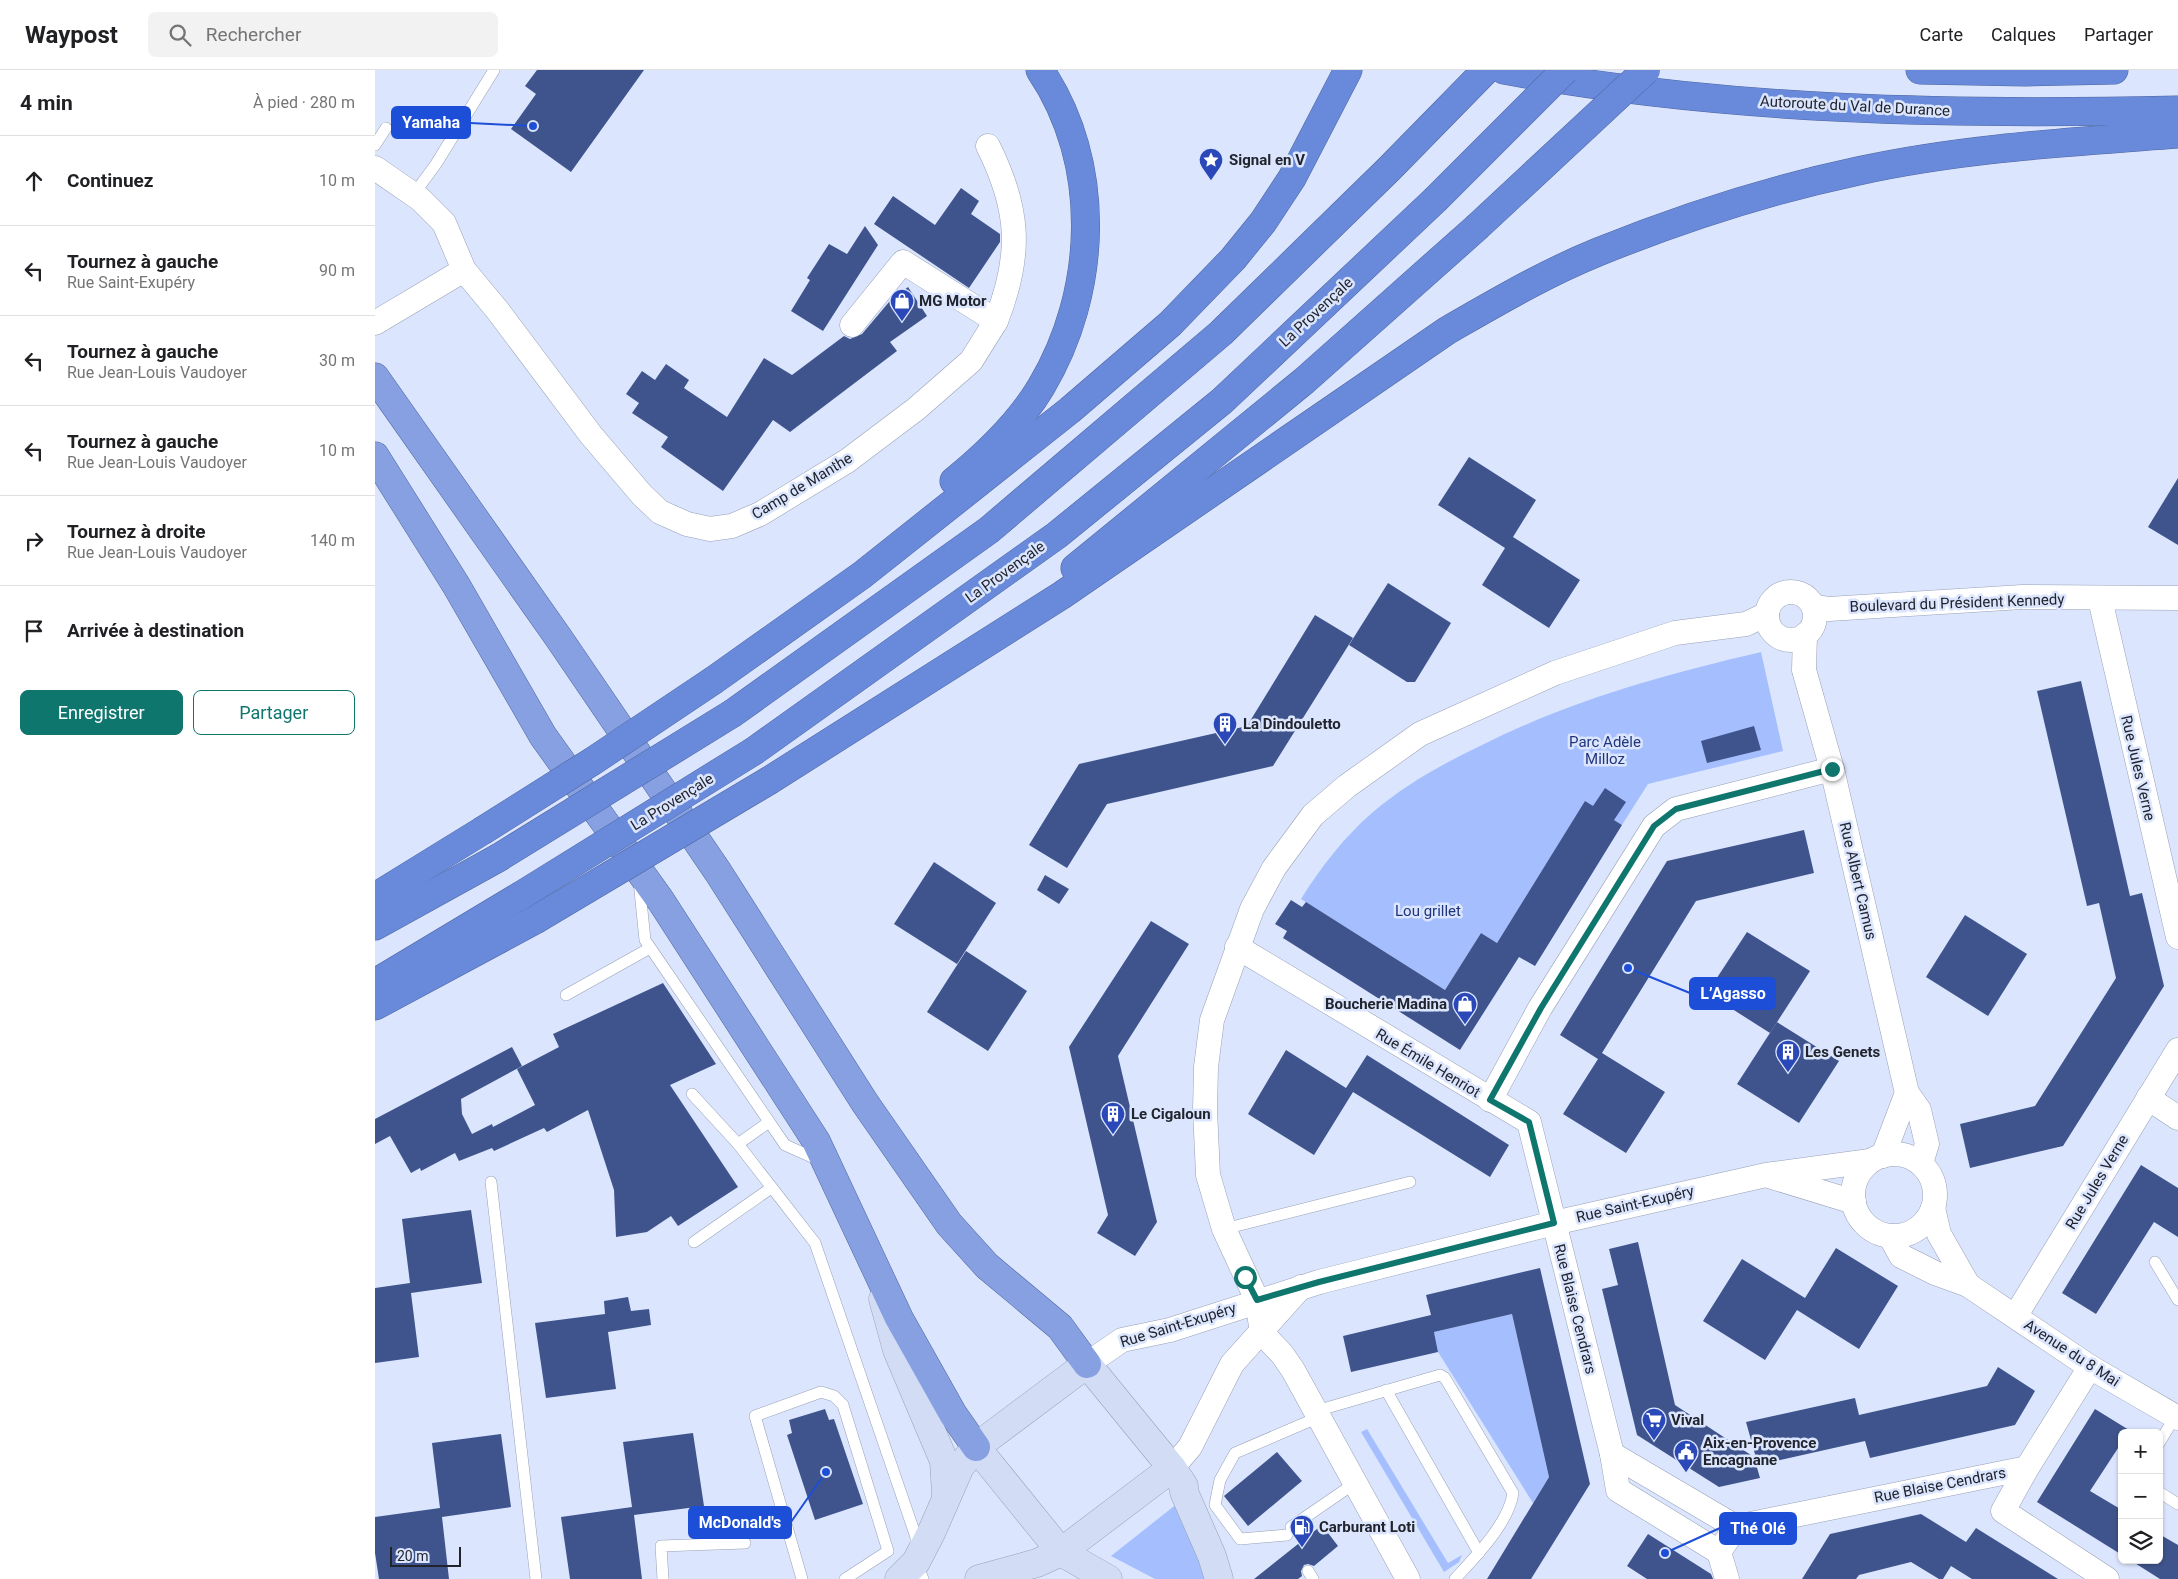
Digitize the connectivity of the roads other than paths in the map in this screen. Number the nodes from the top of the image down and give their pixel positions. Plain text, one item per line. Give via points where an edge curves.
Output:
1 (494, 70) edge
2 (1040, 70) edge
3 (1348, 70) edge
4 (1486, 70) edge
5 (1504, 70) edge
6 (1565, 70) edge
7 (1646, 70) edge
8 (1920, 70) edge
9 (2114, 70) edge
10 (2178, 110) edge
11 (386, 128) dead end
12 (2178, 134) edge
13 (375, 144) edge
14 (989, 146) dead end
15 (375, 168) edge
16 (414, 194) junction
17 (464, 270) junction
18 (997, 321) junction
19 (375, 323) edge
20 (851, 325) dead end
21 (375, 377) edge
22 (375, 456) edge
23 (2178, 598) edge
24 (2100, 599) junction
25 (1814, 607) junction
26 (1775, 628) junction
27 (714, 680) junction
28 (1832, 769) junction
29 (770, 780) junction
30 (637, 867) junction
31 (375, 897) edge
32 (375, 926) edge
33 (2178, 937) edge
34 (1237, 947) junction
35 (650, 948) junction
36 (375, 983) edge
37 (566, 994) dead end
38 (375, 1006) edge
39 (2178, 1050) edge
40 (1907, 1093) junction
41 (693, 1094) dead end
42 (2148, 1098) junction
43 (1490, 1100) junction
44 (2178, 1118) edge
45 (769, 1122) junction
46 (738, 1144) junction
47 (1877, 1158) junction
48 (827, 1163) junction
49 (1921, 1163) junction
50 (1766, 1175) junction
51 (491, 1182) dead end
52 (1410, 1182) dead end
53 (771, 1188) junction
54 (1854, 1202) junction
55 (1933, 1208) junction
56 (1554, 1223) junction
57 (1224, 1229) junction
58 (1890, 1236) junction
59 (694, 1242) dead end
60 (2155, 1262) dead end
61 (875, 1264) junction
62 (1969, 1285) junction
63 (1301, 1287) junction
64 (1257, 1300) junction
65 (2178, 1300) edge
66 (2016, 1315) junction
67 (1261, 1333) junction
68 (1087, 1364) junction
69 (2089, 1367) junction
70 (1386, 1390) junction
71 (1317, 1414) junction
72 (2177, 1417) edge
73 (2163, 1437) edge
74 (976, 1447) junction
75 (1612, 1454) junction
76 (1172, 1468) junction
77 (2027, 1468) junction
78 (1355, 1483) junction
79 (2163, 1495) edge
80 (946, 1496) junction
81 (2178, 1504) edge
82 (1736, 1527) junction
83 (745, 1543) dead end
84 (1061, 1552) junction
85 (1719, 1552) junction
86 (1479, 1553) junction
87 (1215, 1568) edge
88 (913, 1573) edge
89 (537, 1579) edge
90 (663, 1579) edge
91 (802, 1579) edge
92 (845, 1579) edge
93 (979, 1579) edge
94 (1108, 1579) edge
95 (1231, 1579) edge
96 (1408, 1579) edge
97 (1455, 1579) edge
98 (1727, 1579) edge
99 (2107, 1579) edge

1 - 16 lane
2 - 27 highway via 1060,108 1076,152 1086,220 1085,253 1074,309 1056,358 1041,387 1021,414 961,475 852,562
3 - 27 highway via 1292,178 1263,222 1233,259 1170,324 1070,410 862,575
4 - 32 highway, bridge via 1221,333 989,530 733,713 497,858
5 - 10 highway, Autoroute du Val de Durance via 1606,86 1837,109
6 - 36 highway, La Provençale, bridge via 1435,200 1222,401 1058,534 754,751
7 - 29 highway, bridge via 1477,228 1304,381 1058,581
8 - 9 highway
11 - 13 lane
12 - 29 highway via 1962,154 1859,171 1691,217 1596,253 1513,293 1448,330 1062,595
14 - 18 street, Camp de Manthe via 1000,170 1015,227 1012,270
15 - 16 street, Camp de Manthe
16 - 17 street, Camp de Manthe via 445,223
17 - 18 street, Camp de Manthe via 641,495 660,512 687,524 710,528 732,526 760,514 847,461 916,409 971,361
17 - 19 street
18 - 20 street via 903,262
21 - 68 highway via 718,872 865,1103 949,1224 987,1266 1060,1327
22 - 30 highway via 456,585 543,736
23 - 24 street, Boulevard du Président Kennedy
24 - 25 street, Boulevard du Président Kennedy via 2023,597 1829,609
24 - 33 street, Rue Jules Verne
25 - 26 street via 1812,627
25 - 26 street via 1801,594 1783,593 1769,605
26 - 28 street, Rue Albert Camus via 1804,670
26 - 34 street via 1675,633 1555,673 1420,734 1313,815 1274,868 1252,909
27 - 31 highway, bridge via 593,761
28 - 40 street, Rue Albert Camus
28 - 43 street via 1676,809 1654,826 1541,1008
29 - 38 highway, bridge via 535,920
30 - 35 lane via 645,940
30 - 48 highway via 811,1133
34 - 43 street, Rue Émile Henriot
34 - 57 street via 1212,1020 1206,1067 1209,1175
35 - 37 lane
35 - 45 lane
39 - 42 street, Rue Jules Verne
40 - 47 street
40 - 49 street, Rue Albert Camus via 1919,1110 1927,1144
41 - 46 lane
42 - 44 street
42 - 66 street, Rue Jules Verne
43 - 56 street, Rue Émile Henriot via 1529,1122
45 - 46 lane
45 - 48 lane via 785,1145
46 - 53 lane
47 - 49 street via 1894,1153
47 - 50 street, Rue Saint-Exupéry
47 - 54 street via 1862,1169 1855,1182
48 - 61 highway
49 - 55 street via 1933,1181 1936,1194
50 - 54 street, Rue Saint-Exupéry
50 - 56 street, Rue Saint-Exupéry
51 - 89 lane
52 - 57 lane
53 - 59 lane
53 - 88 lane via 815,1244 916,1537
54 - 58 street via 1868,1226
55 - 58 street via 1917,1229
55 - 62 street, Avenue du 8 Mai via 1939,1234
56 - 63 street, Rue Saint-Exupéry
56 - 75 street, Rue Blaise Cendrars
57 - 64 street
58 - 62 street, Avenue du 8 Mai via 1901,1256
60 - 65 lane
61 - 74 highway via 899,1318 953,1414
61 - 80 main road via 897,1349 944,1461
62 - 66 street, Avenue du 8 Mai
63 - 64 street, Rue Saint-Exupéry
63 - 67 street
64 - 67 street
64 - 68 street, Rue Saint-Exupéry via 1177,1328 1122,1340
66 - 69 street, Avenue du 8 Mai
67 - 71 street via 1282,1354
67 - 76 street via 1232,1364 1190,1447
68 - 74 main road
68 - 76 main road
69 - 72 street, Avenue du 8 Mai
69 - 77 street, Rue Blaise Cendrars
70 - 71 lane
70 - 86 lane
70 - 86 lane via 1440,1375 1445,1378 1513,1493 1511,1505
71 - 78 street
71 - 78 lane via 1235,1453 1219,1480 1215,1505 1240,1538 1289,1531
72 - 73 lane
74 - 80 main road via 960,1467
74 - 84 main road
75 - 82 street
75 - 85 street, Rue Blaise Cendrars via 1618,1490
76 - 84 main road
76 - 87 main road via 1185,1486 1184,1492
77 - 82 street, Rue Blaise Cendrars
77 - 99 street via 2003,1511
78 - 96 street
79 - 81 lane
80 - 88 main road
82 - 85 street
83 - 90 lane via 661,1546
84 - 93 main road via 1037,1563
84 - 94 main road
85 - 98 street
86 - 97 lane
87 - 95 street
91 - 92 lane via 755,1416 821,1392 834,1396 843,1405 888,1552

